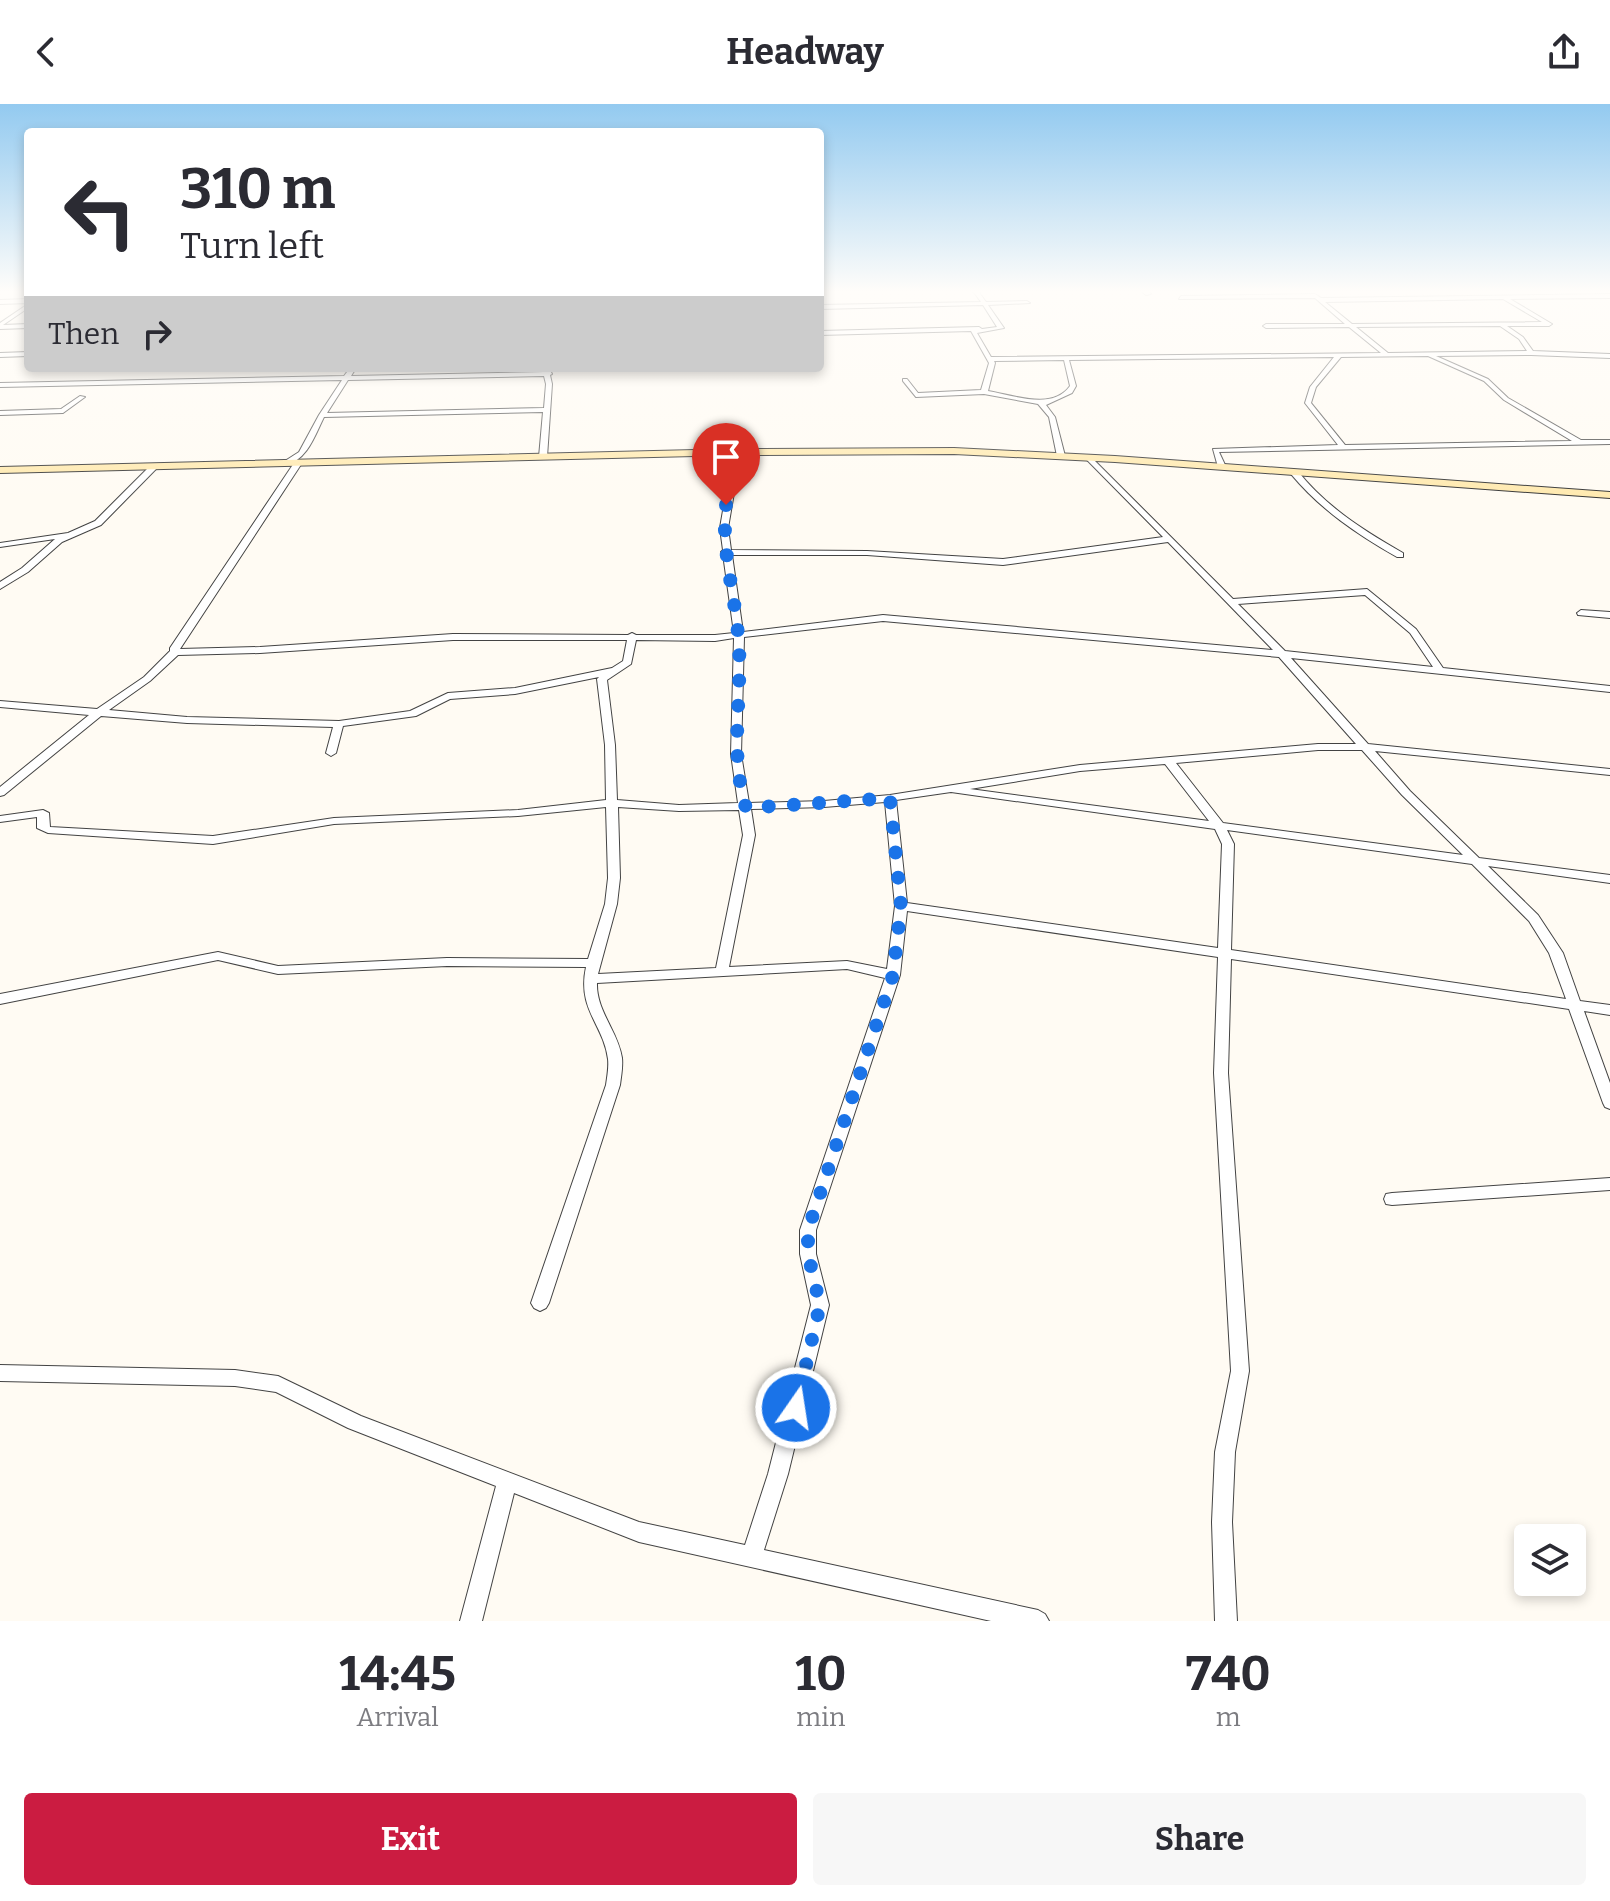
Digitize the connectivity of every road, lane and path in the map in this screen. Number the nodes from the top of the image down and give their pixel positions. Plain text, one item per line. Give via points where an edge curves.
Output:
1 (991, 362) edge
2 (1067, 362) edge
3 (1333, 362) edge
4 (1444, 362) edge
5 (350, 372) edge
6 (523, 372) edge
7 (548, 372) edge
8 (346, 379) junction
9 (905, 380) dead end
10 (0, 385) edge
11 (984, 392) junction
12 (82, 397) dead end
13 (1043, 404) junction
14 (546, 410) junction
15 (0, 413) edge
16 (322, 415) junction
17 (1579, 442) junction
18 (1610, 442) edge
19 (1342, 446) junction
20 (737, 452) junction
21 (1061, 456) junction
22 (543, 457) junction
23 (1090, 458) junction
24 (293, 463) junction
25 (154, 467) junction
26 (1222, 467) junction
27 (0, 470) edge
28 (1294, 472) junction
29 (1610, 495) edge
30 (73, 535) junction
31 (1170, 539) junction
32 (0, 545) edge
33 (725, 552) junction
34 (1400, 555) dead end
35 (0, 586) edge
36 (1232, 602) junction
37 (1581, 613) dead end
38 (1610, 615) edge
39 (632, 636) junction
40 (739, 637) junction
41 (175, 652) junction
42 (1282, 654) junction
43 (617, 670) junction
44 (1440, 671) junction
45 (1610, 689) edge
46 (0, 704) edge
47 (95, 715) junction
48 (339, 724) junction
49 (1364, 747) junction
50 (331, 753) dead end
51 (1169, 761) junction
52 (1610, 772) edge
53 (944, 788) junction
54 (0, 793) edge
55 (890, 798) junction
56 (612, 803) junction
57 (746, 808) junction
58 (0, 819) edge
59 (1219, 826) junction
60 (1478, 862) junction
61 (1610, 879) edge
62 (901, 906) junction
63 (1226, 954) junction
64 (722, 970) junction
65 (591, 971) junction
66 (893, 975) junction
67 (0, 999) edge
68 (1575, 1005) junction
69 (1610, 1010) edge
70 (1610, 1103) edge
71 (1610, 1184) edge
72 (1392, 1199) dead end
73 (540, 1303) dead end
74 (0, 1373) edge
75 (507, 1481) junction
76 (751, 1558) junction
77 (471, 1621) edge
78 (1038, 1621) edge
79 (1226, 1621) edge

1 - 11 street
2 - 13 street via 1073,386
3 - 19 street via 1313,387 1308,403
4 - 17 street via 1486,380 1506,399
5 - 8 street
6 - 8 street
7 - 14 street
8 - 10 street
8 - 16 street
9 - 11 street via 916,395
11 - 13 street
12 - 15 street via 61,411
13 - 21 street via 1052,417
14 - 16 street
14 - 22 street
16 - 24 street
17 - 18 street
17 - 19 street
19 - 26 street via 1215,450
20 - 21 main road
20 - 22 main road
20 - 33 street via 726,505
21 - 23 main road
22 - 24 main road
23 - 26 main road
23 - 31 street
24 - 25 main road
24 - 41 street
25 - 27 main road
25 - 30 street via 98,523
26 - 28 main road
28 - 29 main road
28 - 34 street via 1340,519
30 - 32 street
30 - 35 street
31 - 33 street via 1003,562 867,553
31 - 36 street
33 - 40 street
36 - 42 street
36 - 44 street via 1367,592 1413,631
37 - 38 street
39 - 40 street
39 - 41 street via 453,637
39 - 43 street via 628,662
40 - 42 street via 883,618
40 - 57 street via 736,754
41 - 47 street
42 - 44 street
42 - 49 street
43 - 48 street via 515,691 455,695 412,714
43 - 56 street via 602,679
44 - 45 street
46 - 47 street
47 - 48 street
47 - 54 street
48 - 50 street
49 - 51 street
49 - 52 street
49 - 60 street
51 - 53 street
51 - 59 street
53 - 55 street
53 - 59 street
55 - 57 street
55 - 62 street
56 - 57 street
56 - 58 street via 334,821 213,840 48,830 43,828 43,813
56 - 65 street via 611,904
57 - 64 street via 749,835
59 - 60 street
59 - 63 street via 1228,844
60 - 61 street
60 - 68 street via 1547,936
62 - 63 street
62 - 66 street
63 - 68 street
63 - 79 street via 1221,1073 1240,1371 1225,1452
64 - 65 street
64 - 66 street via 847,965
65 - 67 street via 447,962 278,970 218,956
65 - 73 street via 591,1006 616,1061 613,1085
66 - 76 street via 808,1230 820,1305
68 - 69 street
68 - 70 street
71 - 72 street
74 - 75 street via 235,1378 278,1384 355,1422
75 - 76 street via 639,1532
75 - 77 street
76 - 78 street

